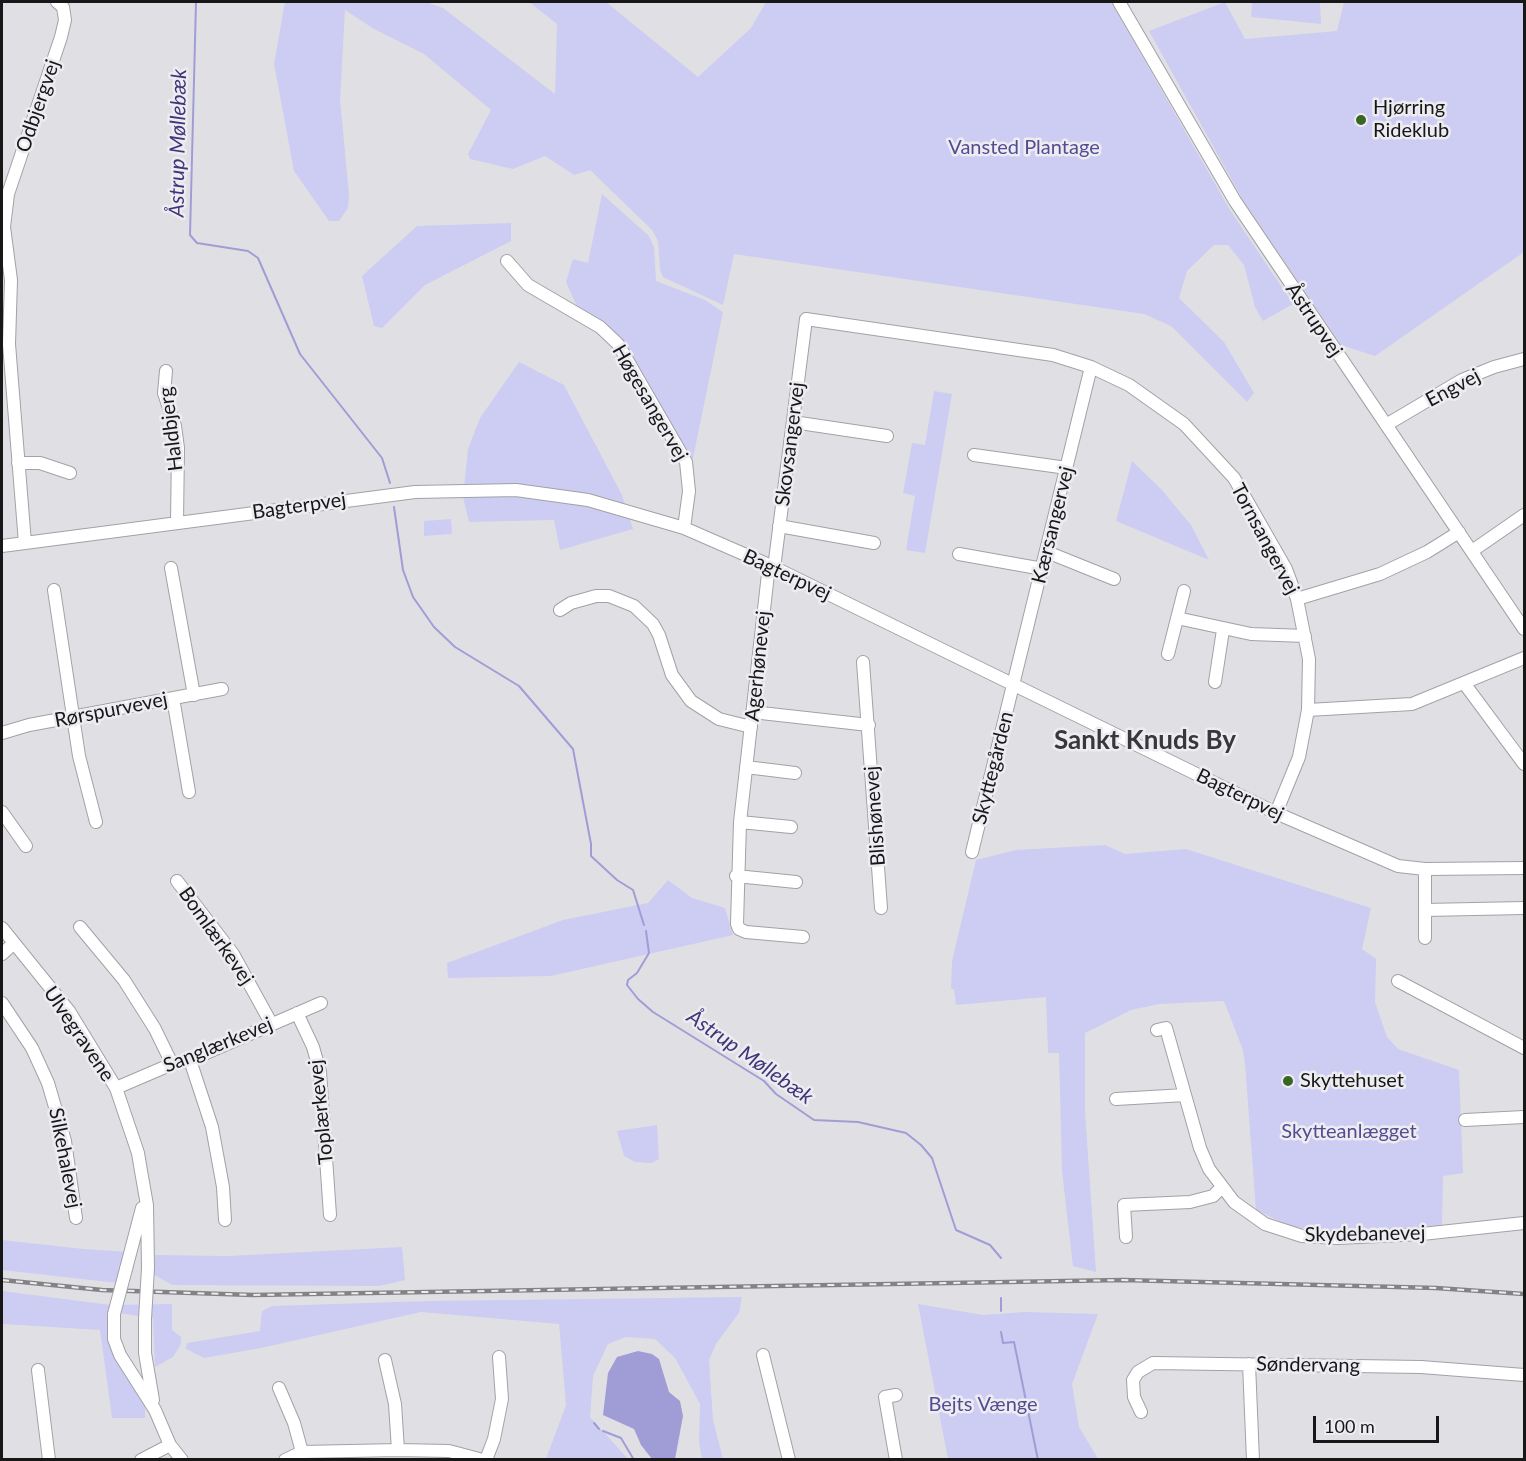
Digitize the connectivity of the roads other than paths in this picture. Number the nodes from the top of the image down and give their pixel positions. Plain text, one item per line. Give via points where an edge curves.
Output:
1 (57, 2) edge
2 (1119, 2) edge
3 (4, 247) edge
4 (507, 261) dead end
5 (806, 319) joint
6 (5, 344) edge
7 (1524, 359) edge
8 (1091, 367) junction
9 (166, 371) dead end
10 (793, 422) junction
11 (1386, 425) junction
12 (887, 436) dead end
13 (974, 455) dead end
14 (18, 463) junction
15 (1067, 468) junction
16 (70, 473) dead end
17 (1524, 515) edge
18 (177, 522) junction
19 (779, 526) junction
20 (684, 528) junction
21 (1460, 532) junction
22 (25, 543) junction
23 (874, 543) dead end
24 (2, 546) edge
25 (1472, 551) junction
26 (1047, 552) junction
27 (959, 554) dead end
28 (771, 566) junction
29 (171, 568) dead end
30 (1043, 569) junction
31 (1114, 579) dead end
32 (54, 590) dead end
33 (1184, 591) dead end
34 (1297, 599) junction
35 (560, 610) dead end
36 (1177, 618) junction
37 (1524, 628) edge
38 (1223, 630) junction
39 (1305, 636) junction
40 (1168, 654) dead end
41 (1524, 658) edge
42 (863, 662) dead end
43 (1215, 682) dead end
44 (1014, 683) junction
45 (1464, 683) junction
46 (222, 689) dead end
47 (194, 695) junction
48 (173, 698) junction
49 (1308, 710) junction
50 (752, 712) junction
51 (72, 717) junction
52 (869, 725) junction
53 (751, 727) junction
54 (2, 733) edge
55 (1524, 764) edge
56 (746, 767) junction
57 (795, 773) dead end
58 (189, 792) dead end
59 (2, 812) edge
60 (1276, 813) junction
61 (96, 822) dead end
62 (740, 822) junction
63 (790, 827) dead end
64 (26, 846) dead end
65 (972, 852) dead end
66 (1524, 868) edge
67 (1425, 869) junction
68 (736, 876) junction
69 (177, 881) dead end
70 (796, 882) dead end
71 (881, 908) dead end
72 (1524, 908) edge
73 (1425, 910) junction
74 (2, 927) edge
75 (80, 927) dead end
76 (803, 938) dead end
77 (1425, 938) dead end
78 (14, 943) junction
79 (2, 954) edge
80 (1398, 981) dead end
81 (2, 1003) edge
82 (321, 1003) dead end
83 (297, 1013) junction
84 (271, 1023) junction
85 (1157, 1030) dead end
86 (1524, 1048) edge
87 (190, 1060) junction
88 (172, 1064) junction
89 (116, 1088) junction
90 (1185, 1095) junction
91 (1116, 1098) dead end
92 (1524, 1117) edge
93 (1464, 1120) dead end
94 (143, 1186) junction
95 (1221, 1188) junction
96 (330, 1215) dead end
97 (76, 1218) dead end
98 (225, 1220) dead end
99 (1524, 1223) edge
100 (1126, 1237) dead end
101 (764, 1355) dead end
102 (499, 1357) dead end
103 (385, 1360) dead end
104 (1249, 1364) junction
105 (38, 1370) dead end
106 (1524, 1375) edge
107 (279, 1388) dead end
108 (897, 1395) dead end
109 (155, 1410) junction
110 (1141, 1412) dead end
111 (170, 1445) junction
112 (398, 1450) junction
113 (302, 1452) junction
114 (49, 1460) edge
115 (141, 1460) edge
116 (182, 1460) edge
117 (285, 1460) edge
118 (484, 1460) edge
119 (789, 1460) edge
120 (896, 1460) edge
121 (1253, 1460) edge

1 - 3 street, Odbjergvej via 63,7 65,20 62,38 8,194
2 - 11 street, Åstrupvej via 1235,201
3 - 6 street, Odbjergvej via 11,280
4 - 20 street, Høgesangervej via 528,285 600,327 618,344 686,462 689,491
5 - 8 street, Tornsangervej via 1006,347
5 - 10 street, Skovsangervej
6 - 14 street, Odbjergvej
7 - 11 street, Engvej via 1462,380
8 - 15 street, Kærsangervej
8 - 34 street, Tornsangervej via 1155,402 1210,450 1253,509 1286,569
9 - 18 street, Haldbjerg via 164,393 178,448
10 - 12 street
10 - 19 street, Skovsangervej
11 - 21 street, Åstrupvej
13 - 15 street
14 - 16 street via 40,463
14 - 22 street, Odbjergvej
15 - 26 street, Kærsangervej
17 - 25 street
18 - 20 street, Bagterpvej via 362,497 474,489 516,490 588,500
18 - 22 street, Bagterpvej
19 - 23 street
19 - 28 street, Skovsangervej
20 - 28 street, Bagterpvej
21 - 25 street, Åstrupvej
21 - 34 street via 1380,574
22 - 24 street, Bagterpvej
25 - 37 street, Åstrupvej
26 - 30 street, Kærsangervej
26 - 31 street
27 - 30 street
28 - 44 street, Bagterpvej
28 - 50 street, Agerhønevej
29 - 47 street
30 - 44 street, Kærsangervej
32 - 51 street
33 - 36 street
34 - 39 street, Tornsangervej
35 - 53 street via 596,596 616,598 634,606 660,635 672,675 692,701 719,719
36 - 38 street
36 - 40 street
38 - 39 street
38 - 43 street
39 - 49 street, Tornsangervej
41 - 45 street
42 - 52 street, Blishønevej
44 - 60 street, Bagterpvej
44 - 65 street, Skyttegården
45 - 49 street via 1412,704
45 - 55 street
46 - 47 street, Rørspurvevej
47 - 48 street, Rørspurvevej
48 - 51 street, Rørspurvevej
48 - 58 street
49 - 60 street, Tornsangervej via 1299,758
50 - 52 street
50 - 53 street, Agerhønevej
51 - 54 street, Rørspurvevej
51 - 61 street
52 - 71 street, Blishønevej
53 - 56 street, Agerhønevej
56 - 57 street
56 - 62 street, Agerhønevej
59 - 64 street
60 - 67 street, Bagterpvej via 1398,866
62 - 63 street
62 - 68 street, Agerhønevej
66 - 67 street, Bagterpvej
67 - 73 street
68 - 70 street
68 - 76 street, Agerhønevej via 739,929
69 - 84 street, Bomlærkevej via 233,954
72 - 73 street
73 - 77 street
74 - 78 street, Ulvegravene
75 - 88 street via 124,981
78 - 79 street
78 - 89 street, Ulvegravene via 69,1011
80 - 86 street
81 - 97 street, Silkehalevej via 32,1048 48,1083 65,1141
82 - 83 street, Sanglærkevej
83 - 84 street, Sanglærkevej
83 - 96 street, Toplærkevej via 314,1047 320,1072
84 - 87 street, Sanglærkevej
85 - 90 street, Skydebanevej via 1166,1028
87 - 88 street, Sanglærkevej
87 - 98 street via 212,1126
88 - 89 street, Sanglærkevej
89 - 94 street, Ulvegravene via 138,1153
90 - 91 street
90 - 95 street, Skydebanevej via 1200,1148
92 - 93 street
94 - 109 street, Ulvegravene, bridge via 148,1268 145,1353
94 - 109 street, Ulvegravene, bridge via 139,1227 114,1314 114,1339
95 - 99 street, Skydebanevej via 1249,1215 1302,1236 1422,1234
95 - 100 street via 1212,1196 1190,1202 1124,1205
101 - 119 street
102 - 118 street via 502,1399
103 - 112 street via 395,1404
104 - 106 street, Søndervang via 1450,1368
104 - 110 street, Søndervang via 1144,1366 1132,1389
104 - 121 street
105 - 114 street
107 - 113 street
108 - 120 street via 885,1398
109 - 111 street, Ulvegravene
111 - 115 street
111 - 116 street, Ulvegravene
112 - 113 street
112 - 118 street via 449,1450
113 - 117 street

